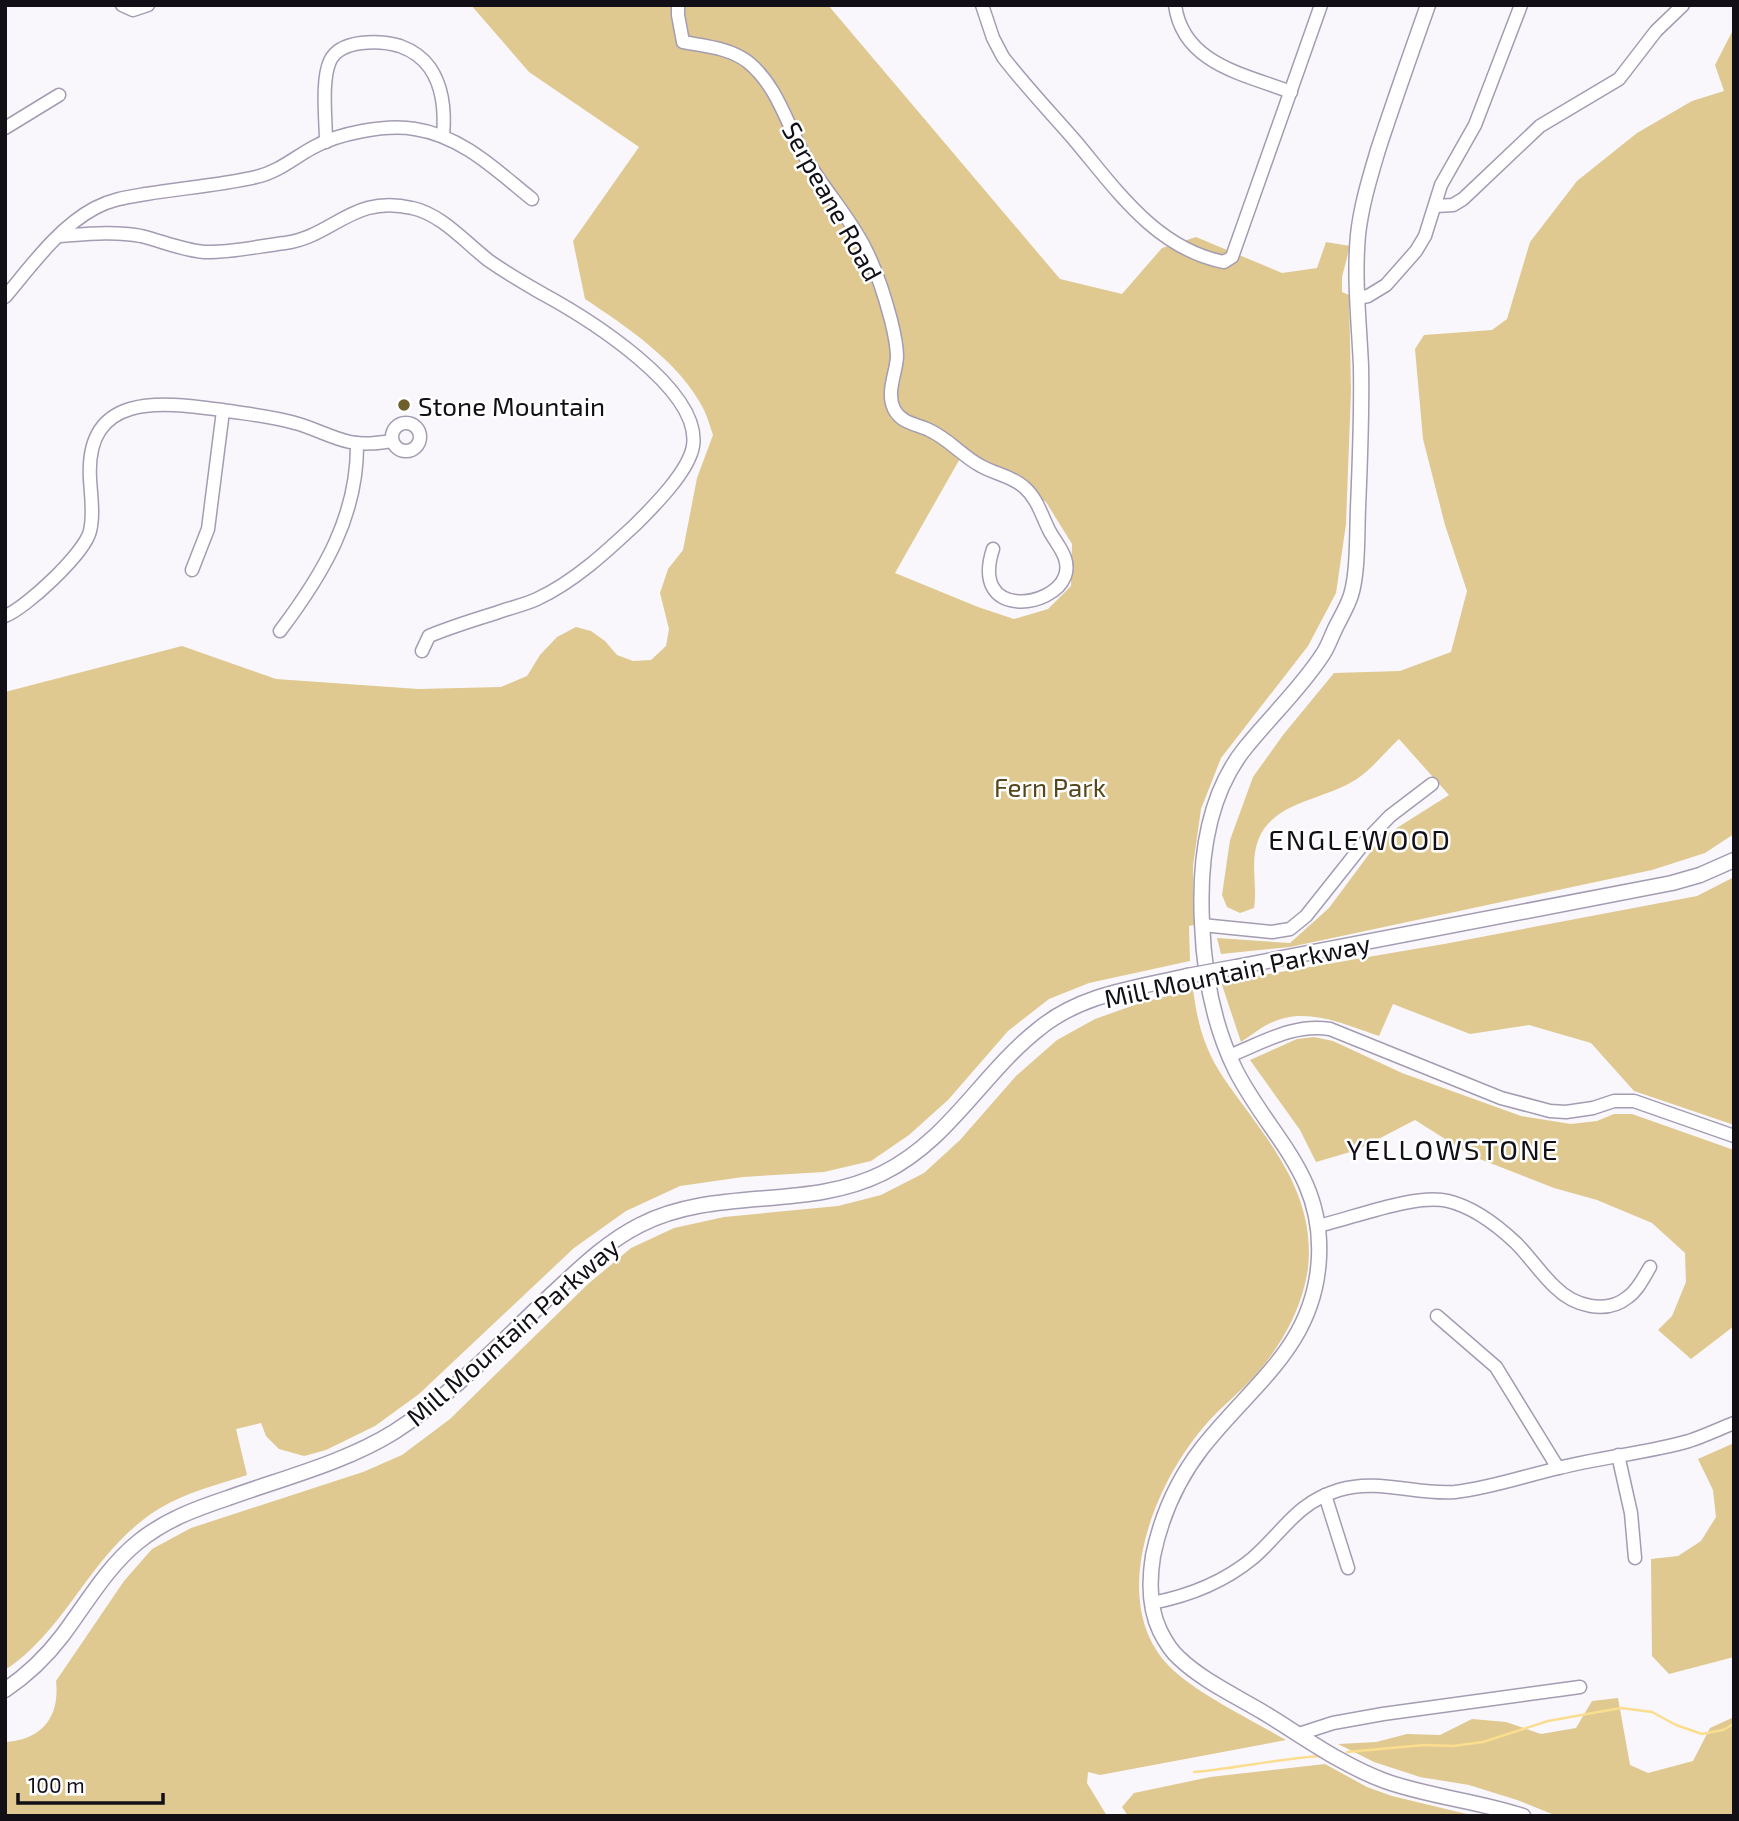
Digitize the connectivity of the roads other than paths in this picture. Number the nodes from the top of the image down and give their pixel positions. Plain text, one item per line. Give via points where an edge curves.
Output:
1 (148, 5) edge
2 (678, 5) edge
3 (982, 5) edge
4 (1175, 5) edge
5 (1321, 5) edge
6 (1429, 5) edge
7 (1521, 5) edge
8 (1684, 5) edge
9 (127, 8) edge
10 (1291, 92) junction
11 (60, 95) dead end
12 (5, 128) edge
13 (443, 136) junction
14 (326, 142) junction
15 (532, 200) dead end
16 (1436, 206) junction
17 (59, 236) junction
18 (5, 297) edge
19 (1357, 298) junction
20 (223, 411) junction
21 (392, 440) dead end
22 (357, 443) junction
23 (993, 549) dead end
24 (192, 570) dead end
25 (5, 616) edge
26 (279, 631) dead end
27 (422, 651) dead end
28 (1432, 784) dead end
29 (1734, 860) edge
30 (1202, 925) junction
31 (1229, 1056) junction
32 (1734, 1136) edge
33 (1318, 1226) junction
34 (1650, 1267) dead end
35 (1437, 1317) dead end
36 (1734, 1423) edge
37 (1618, 1455) junction
38 (1558, 1468) junction
39 (1325, 1495) junction
40 (1635, 1558) dead end
41 (1348, 1568) dead end
42 (1152, 1603) junction
43 (1580, 1687) dead end
44 (5, 1690) edge
45 (1299, 1734) junction
46 (1523, 1816) edge

1 - 9 street
2 - 23 street, Serpeane Road via 683,42 726,50 758,72 782,108 807,161 866,250 896,340 890,398 897,413 942,437 979,466 1021,484 1035,499 1062,551 1065,575 1057,587 1036,598 1003,598 989,582
3 - 10 street via 998,47 1022,81 1121,197 1156,230 1192,252 1224,262 1232,257
4 - 10 street via 1189,41 1209,60
5 - 10 street
6 - 19 street via 1401,77 1363,205
7 - 16 street via 1486,100 1441,185
8 - 16 street via 1607,88 1540,126 1463,199
11 - 12 street
13 - 14 street via 412,128 388,129
13 - 14 street via 440,91 430,68 400,46 363,44 342,48 329,64
13 - 15 street via 472,152
14 - 17 street via 256,177 111,201
16 - 19 street via 1416,251 1385,285
17 - 18 street
17 - 27 street via 118,233 190,250 220,251 303,238 364,208 410,207 432,216 519,281 584,317 623,345 673,392 692,422 691,453 645,515 564,586 534,601 429,636
19 - 30 street via 1361,423 1352,594 1323,654 1244,749 1220,791 1207,835
20 - 22 street via 295,423
20 - 24 street via 208,529
20 - 25 street via 157,403 126,410 107,422 91,455 92,523 85,544 36,594
21 - 22 street
22 - 26 street via 354,493 338,538
28 - 30 street via 1364,843 1306,916 1290,929 1272,932
29 - 44 street, Mill Mountain Parkway, bridge via 1700,875 1649,888 1108,994 1060,1014 1021,1044 938,1135 906,1160 837,1189 712,1202 642,1224 572,1276 436,1402 397,1430 363,1449 187,1512 153,1530 120,1558 40,1662
30 - 31 street via 1214,1014
31 - 32 street via 1290,1031 1319,1027 1525,1105 1566,1112 1634,1101
31 - 33 street via 1300,1170
33 - 34 street via 1424,1199 1445,1200 1496,1227 1555,1287 1588,1306 1621,1302
33 - 42 street via 1317,1276 1307,1315 1280,1362 1213,1435 1182,1477 1155,1546
35 - 38 street via 1496,1367
36 - 37 street via 1689,1440
37 - 38 street
37 - 40 street
38 - 39 street via 1474,1490 1428,1492 1368,1485
39 - 41 street
39 - 42 street via 1303,1507 1240,1568 1198,1591
42 - 45 street via 1160,1632 1179,1658
43 - 45 street via 1383,1714
45 - 46 street via 1388,1782

